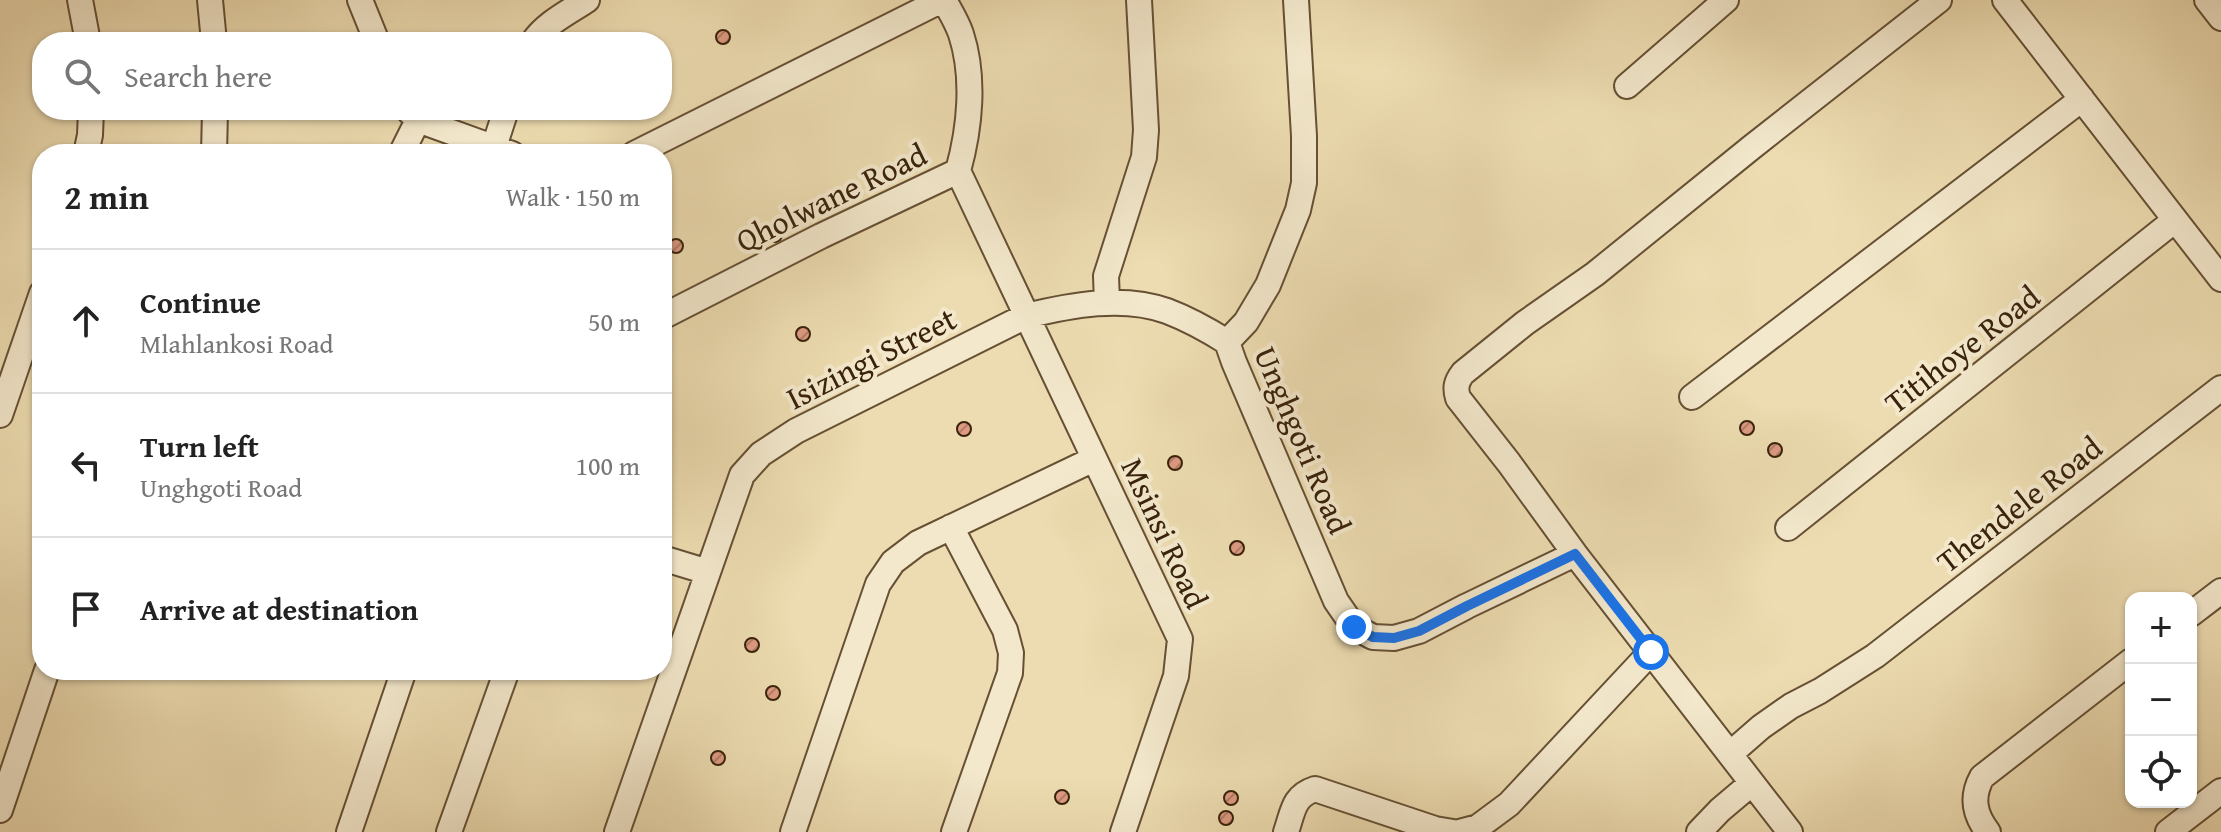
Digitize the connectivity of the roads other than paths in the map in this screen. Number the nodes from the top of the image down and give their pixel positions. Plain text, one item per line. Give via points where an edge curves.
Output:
1 (80, 0) edge
2 (210, 0) edge
3 (360, 0) edge
4 (587, 0) edge
5 (943, 0) edge
6 (1139, 0) edge
7 (1296, 0) edge
8 (1726, 0) edge
9 (1939, 0) edge
10 (2005, 0) edge
11 (2208, 0) edge
12 (2221, 18) edge
13 (86, 32) edge
14 (213, 32) edge
15 (373, 32) edge
16 (542, 32) edge
17 (1627, 86) dead end
18 (2082, 99) junction
19 (91, 120) edge
20 (215, 120) edge
21 (411, 120) edge
22 (426, 120) edge
23 (505, 120) edge
24 (88, 144) edge
25 (214, 144) edge
26 (404, 144) edge
27 (488, 144) edge
28 (503, 144) edge
29 (654, 144) edge
30 (958, 171) junction
31 (2175, 220) junction
32 (2221, 279) edge
33 (1107, 303) junction
34 (672, 312) edge
35 (1026, 316) junction
36 (32, 323) edge
37 (1227, 342) junction
38 (20, 360) edge
39 (2221, 388) edge
40 (1692, 397) dead end
41 (0, 415) edge
42 (1094, 459) junction
43 (951, 527) junction
44 (1788, 528) dead end
45 (1575, 554) junction
46 (672, 561) edge
47 (708, 572) junction
48 (2221, 591) edge
49 (2197, 609) edge
50 (1651, 652) junction
51 (2127, 664) edge
52 (672, 675) edge
53 (44, 680) edge
54 (401, 680) edge
55 (503, 680) edge
56 (670, 680) edge
57 (1730, 754) junction
58 (1752, 783) junction
59 (2221, 791) edge
60 (0, 810) edge
61 (349, 832) edge
62 (449, 832) edge
63 (617, 832) edge
64 (793, 832) edge
65 (954, 832) edge
66 (1123, 832) edge
67 (1286, 832) edge
68 (1453, 832) edge
69 (1459, 832) edge
70 (1699, 832) edge
71 (1790, 832) edge
72 (1988, 832) edge
73 (2168, 832) edge

1 - 13 street
2 - 14 street
3 - 15 street
4 - 16 street
5 - 29 street
5 - 30 street, Qholwane Road via 961,32 968,66 968,113
6 - 33 street via 1144,157 1106,276
7 - 37 street, Unghgoti Road via 1304,183 1268,285
8 - 17 street
9 - 45 street via 1457,380 1458,398
10 - 18 street
11 - 12 street
18 - 31 street
18 - 40 street
19 - 24 street
20 - 25 street
21 - 26 street
22 - 27 street
23 - 28 street
30 - 34 street, Qholwane Road
30 - 35 street, Msinsi Road
31 - 32 street
31 - 44 street, Titihoye Road
33 - 35 street, Isizingi Street
33 - 37 street, Isizingi Street via 1164,310
35 - 42 street, Msinsi Road
35 - 47 street, Isizingi Street via 796,431 761,454 742,475
36 - 38 street
37 - 45 street, Unghgoti Road via 1336,601 1354,627 1373,637 1419,631
38 - 41 street
39 - 57 street, Thendele Road via 1856,669 1791,706
42 - 43 street
42 - 66 street, Msinsi Road via 1180,639 1176,676
43 - 64 street via 893,562 878,584
43 - 65 street via 1005,630 1011,653 1010,673
45 - 50 street
46 - 47 street
47 - 52 street, Isizingi Street
48 - 49 street
50 - 57 street
50 - 69 street via 1509,804 1478,827
51 - 72 street via 1982,777 1974,801
53 - 60 street
54 - 61 street
55 - 62 street
56 - 63 street, Isizingi Street
57 - 58 street
58 - 70 street
58 - 71 street
59 - 73 street
67 - 68 street via 1297,799 1315,789

